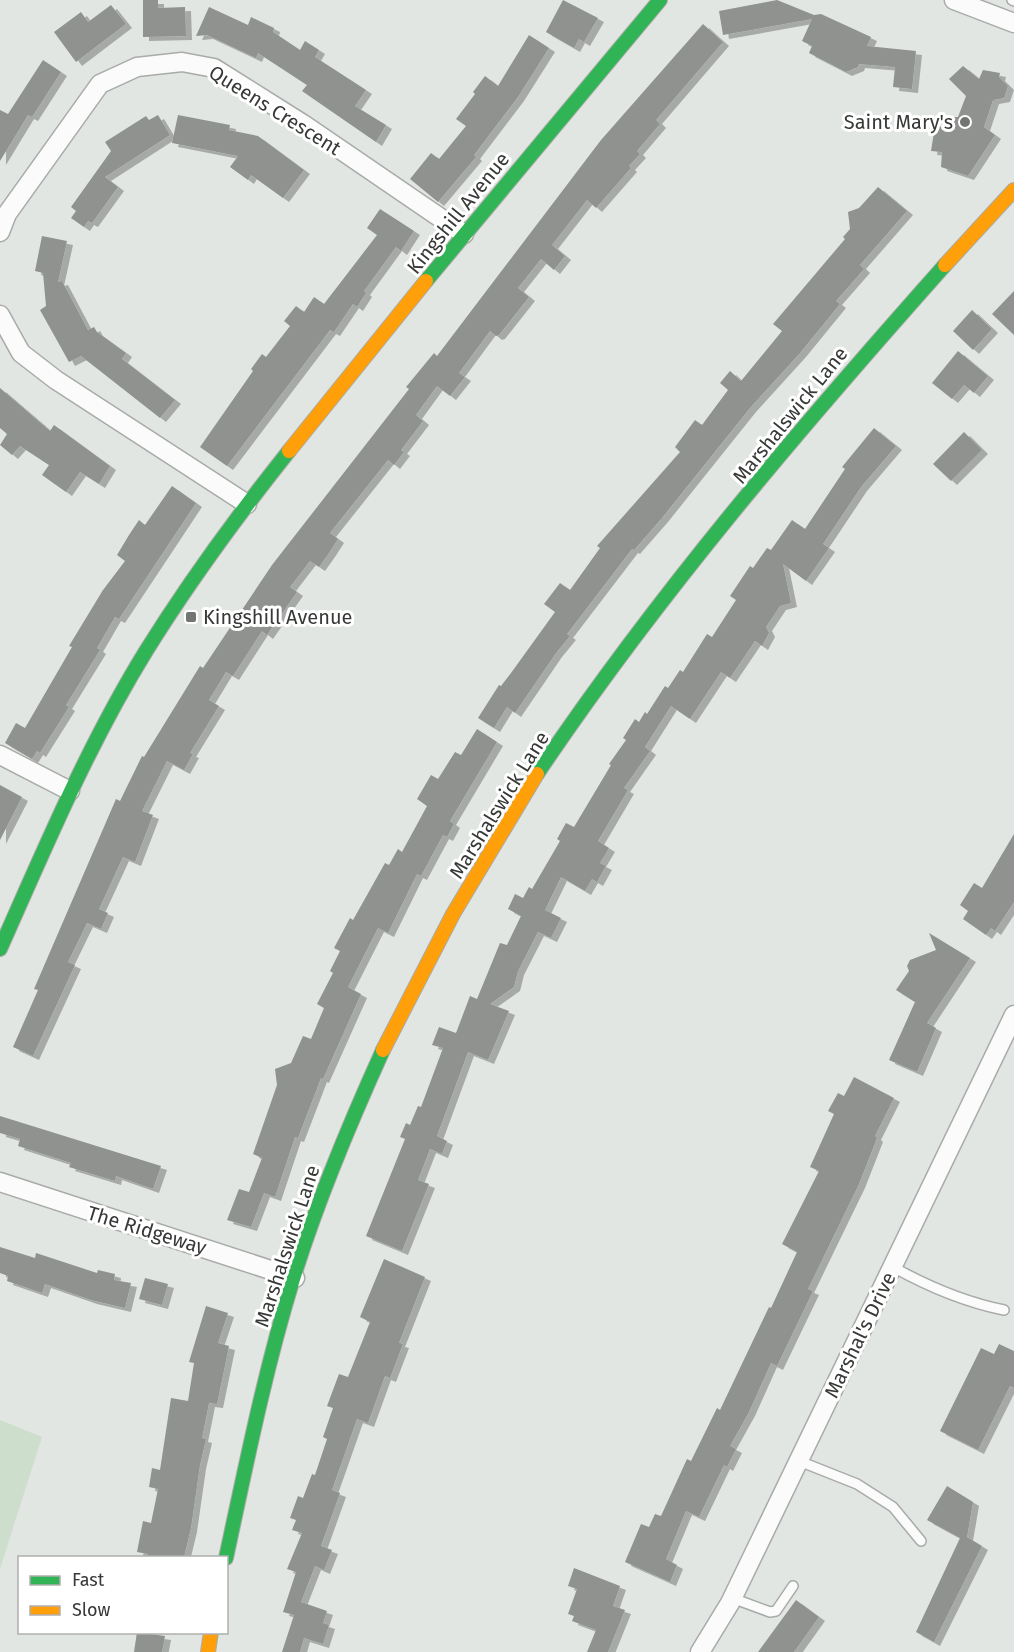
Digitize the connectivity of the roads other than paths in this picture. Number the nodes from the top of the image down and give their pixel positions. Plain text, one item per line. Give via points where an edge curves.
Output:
1 (660, 0) edge
2 (954, 0) edge
3 (1014, 23) edge
4 (1014, 190) edge
5 (0, 231) edge
6 (464, 234) junction
7 (0, 315) edge
8 (247, 504) junction
9 (0, 755) edge
10 (69, 791) junction
11 (0, 949) edge
12 (1014, 1015) edge
13 (0, 1182) edge
14 (893, 1267) junction
15 (295, 1278) junction
16 (1004, 1310) dead end
17 (799, 1461) junction
18 (921, 1541) dead end
19 (226, 1556) edge
20 (793, 1586) dead end
21 (732, 1598) junction
22 (211, 1634) edge
23 (208, 1652) edge
24 (700, 1652) edge

1 - 6 street, Kingshill Avenue
2 - 3 street
4 - 15 street, Marshalswick Lane via 851,370 618,657 537,777 427,961 391,1033 321,1195
5 - 6 street, Queens Crescent via 7,213 100,84 136,67 183,62 214,68
6 - 8 street, Kingshill Avenue
7 - 8 street via 21,353 56,380
8 - 10 street, Kingshill Avenue via 146,651
9 - 10 street
10 - 11 street, Kingshill Avenue
12 - 14 street, Marshal's Drive
13 - 15 street, The Ridgeway
14 - 16 lane via 930,1288
14 - 17 street, Marshal's Drive
15 - 19 street, Marshalswick Lane via 251,1442
17 - 18 lane via 857,1484 893,1507
17 - 21 street, Marshal's Drive
20 - 21 lane via 776,1611
21 - 24 street, Marshal's Drive
22 - 23 street

